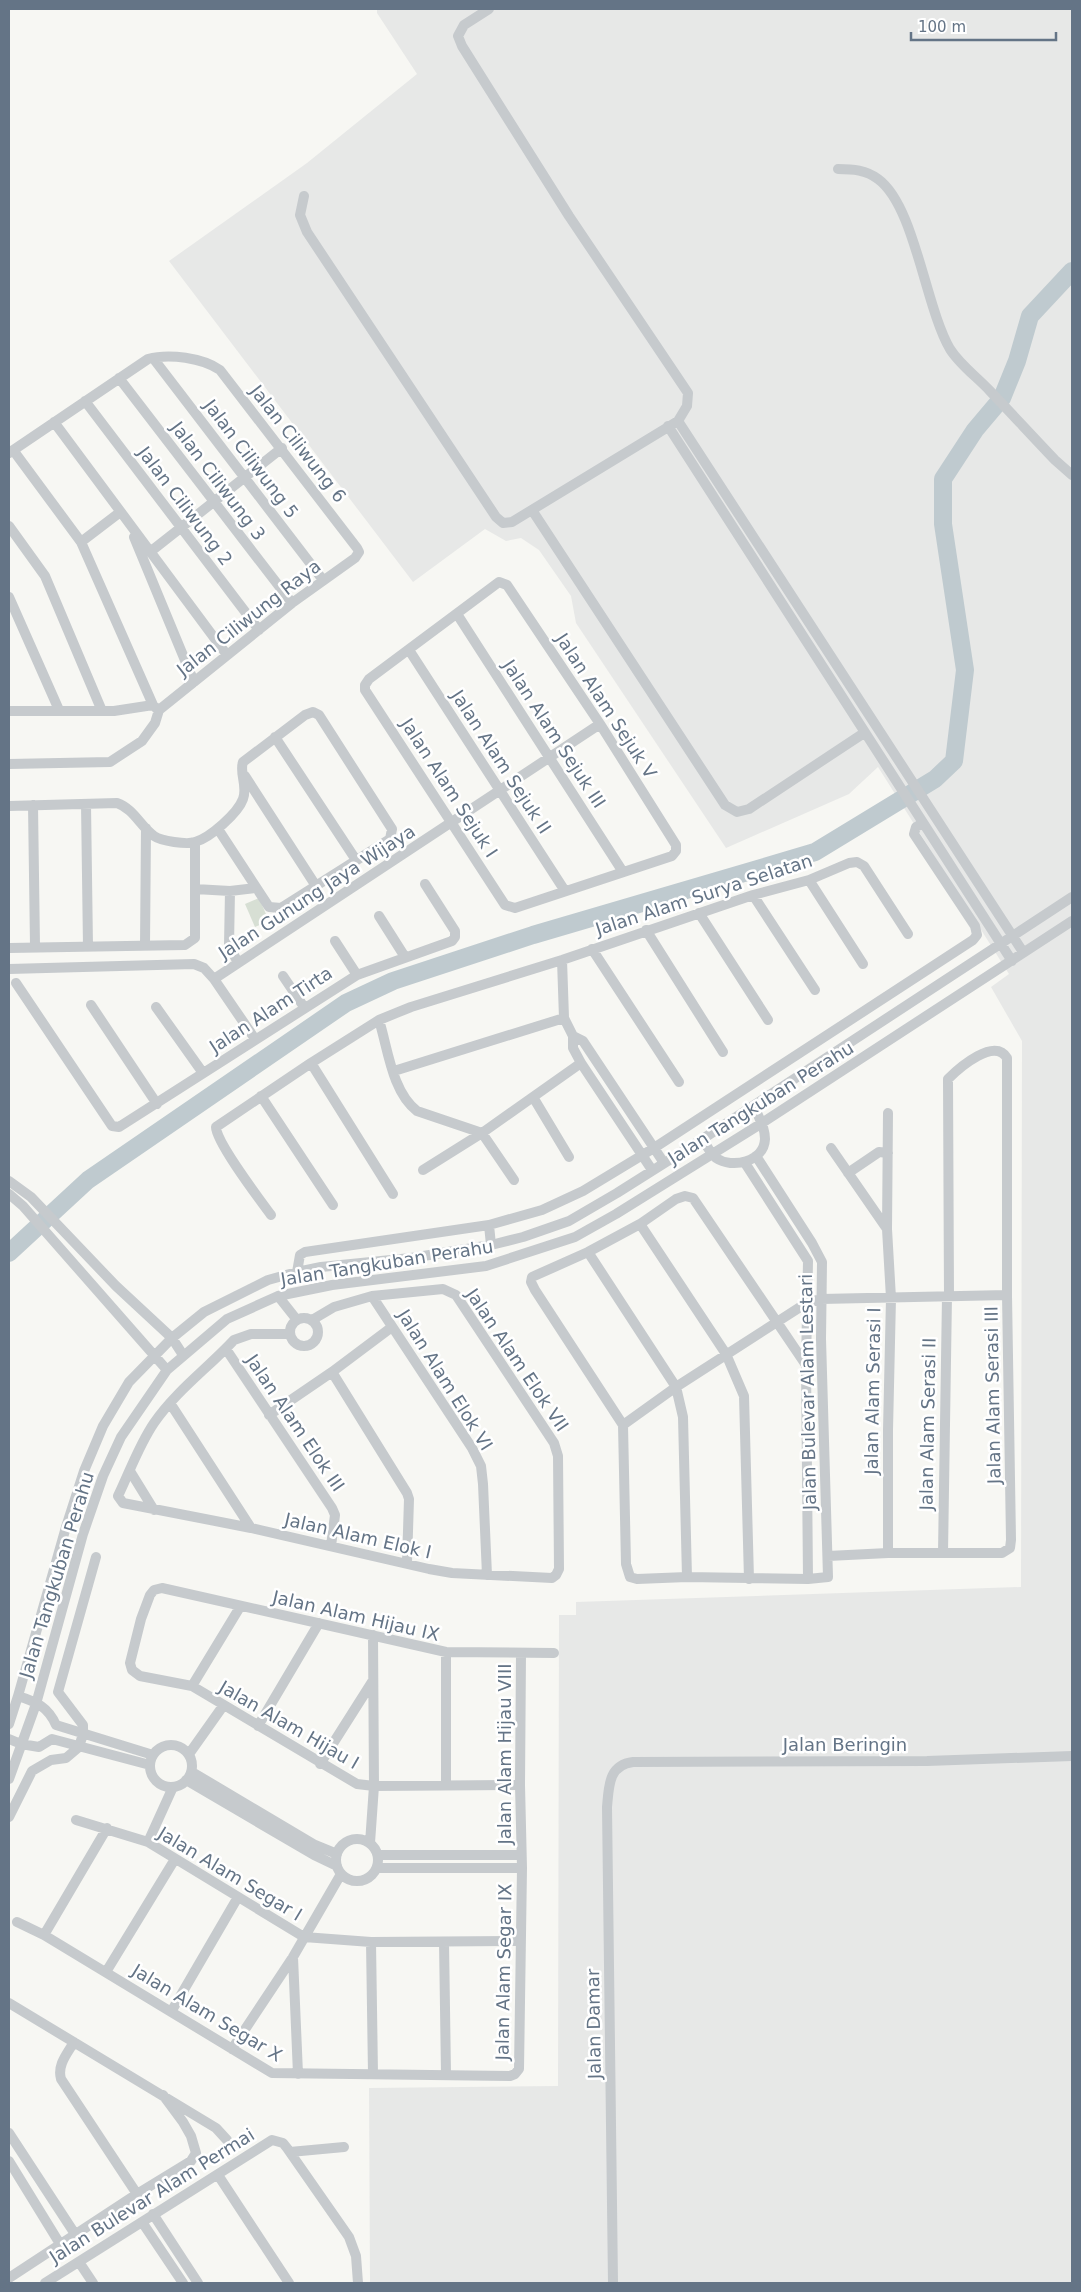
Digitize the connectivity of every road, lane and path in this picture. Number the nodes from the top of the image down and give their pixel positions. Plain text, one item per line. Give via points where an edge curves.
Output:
1 (489, 9) edge
2 (838, 169) dead end
3 (304, 196) dead end
4 (152, 358) junction
5 (119, 378) junction
6 (85, 401) junction
7 (678, 420) junction
8 (54, 422) junction
9 (668, 426) junction
10 (282, 448) junction
11 (11, 452) edge
12 (1072, 475) edge
13 (245, 477) junction
14 (213, 501) junction
15 (532, 510) junction
16 (119, 513) junction
17 (9, 526) edge
18 (130, 527) junction
19 (180, 528) junction
20 (81, 542) junction
21 (150, 552) junction
22 (359, 552) joint
23 (324, 580) junction
24 (9, 597) edge
25 (292, 603) junction
26 (457, 614) junction
27 (260, 630) junction
28 (409, 650) junction
29 (227, 655) junction
30 (194, 682) junction
31 (10, 708) edge
32 (156, 708) junction
33 (59, 710) junction
34 (102, 711) junction
35 (600, 724) junction
36 (864, 733) junction
37 (275, 737) junction
38 (549, 758) junction
39 (9, 764) edge
40 (243, 773) junction
41 (500, 790) junction
42 (86, 804) junction
43 (32, 805) junction
44 (9, 806) edge
45 (453, 822) junction
46 (923, 823) junction
47 (146, 828) junction
48 (218, 829) junction
49 (195, 842) junction
50 (356, 860) junction
51 (623, 872) junction
52 (809, 880) junction
53 (425, 884) dead end
54 (316, 886) junction
55 (256, 888) junction
56 (196, 889) junction
57 (230, 891) junction
58 (565, 891) junction
59 (753, 895) junction
60 (1072, 897) edge
61 (699, 913) junction
62 (379, 916) dead end
63 (1072, 921) edge
64 (646, 930) junction
65 (908, 934) dead end
66 (1014, 936) junction
67 (335, 941) dead end
68 (144, 945) junction
69 (1001, 945) junction
70 (35, 946) junction
71 (88, 947) junction
72 (9, 948) edge
73 (592, 949) junction
74 (1024, 952) junction
75 (405, 957) junction
76 (562, 960) junction
77 (1012, 961) junction
78 (238, 962) junction
79 (863, 964) dead end
80 (9, 969) edge
81 (357, 974) junction
82 (283, 976) dead end
83 (214, 979) junction
84 (16, 983) dead end
85 (815, 990) dead end
86 (880, 1002) junction
87 (91, 1006) dead end
88 (156, 1007) dead end
89 (304, 1008) junction
90 (904, 1008) junction
91 (564, 1018) junction
92 (380, 1020) junction
93 (768, 1020) dead end
94 (879, 1025) junction
95 (573, 1036) junction
96 (255, 1039) junction
97 (723, 1052) dead end
98 (1007, 1058) joint
99 (311, 1063) junction
100 (581, 1063) junction
101 (394, 1071) junction
102 (203, 1073) junction
103 (679, 1082) dead end
104 (261, 1096) junction
105 (533, 1097) junction
106 (157, 1104) junction
107 (753, 1106) junction
108 (629, 1111) junction
109 (888, 1113) dead end
110 (618, 1118) junction
111 (762, 1123) junction
112 (482, 1133) junction
113 (703, 1139) junction
114 (654, 1148) junction
115 (831, 1148) dead end
116 (888, 1153) junction
117 (712, 1154) junction
118 (642, 1156) junction
119 (569, 1157) dead end
120 (758, 1159) junction
121 (664, 1163) junction
122 (747, 1166) junction
123 (422, 1170) dead end
124 (652, 1170) junction
125 (848, 1173) junction
126 (514, 1180) dead end
127 (9, 1181) edge
128 (9, 1194) edge
129 (393, 1194) dead end
130 (333, 1205) dead end
131 (271, 1215) dead end
132 (640, 1224) junction
133 (489, 1225) junction
134 (887, 1229) junction
135 (491, 1245) junction
136 (588, 1252) junction
137 (410, 1258) junction
138 (297, 1272) junction
139 (415, 1276) junction
140 (116, 1286) junction
141 (1007, 1295) junction
142 (278, 1296) junction
143 (372, 1296) junction
144 (948, 1296) junction
145 (891, 1298) junction
146 (105, 1299) junction
147 (821, 1299) junction
148 (808, 1302) junction
149 (297, 1320) junction
150 (312, 1320) junction
151 (777, 1323) junction
152 (392, 1326) junction
153 (290, 1334) junction
154 (172, 1338) junction
155 (226, 1349) junction
156 (726, 1354) junction
157 (183, 1355) junction
158 (154, 1356) junction
159 (806, 1365) junction
160 (167, 1370) junction
161 (332, 1372) junction
162 (676, 1387) junction
163 (170, 1403) junction
164 (269, 1415) junction
165 (623, 1426) junction
166 (130, 1471) junction
167 (154, 1510) junction
168 (66, 1528) junction
169 (251, 1528) junction
170 (82, 1537) junction
171 (331, 1546) junction
172 (943, 1553) junction
173 (888, 1554) junction
174 (828, 1556) junction
175 (96, 1558) dead end
176 (407, 1563) junction
177 (488, 1575) junction
178 (556, 1575) joint
179 (688, 1577) junction
180 (749, 1579) junction
181 (808, 1579) junction
182 (240, 1607) junction
183 (319, 1623) junction
184 (373, 1635) junction
185 (446, 1652) junction
186 (521, 1653) junction
187 (554, 1653) dead end
188 (136, 1674) joint
189 (372, 1682) junction
190 (192, 1686) junction
191 (18, 1696) junction
192 (36, 1702) junction
193 (223, 1706) junction
194 (9, 1724) edge
195 (56, 1725) junction
196 (258, 1726) junction
197 (83, 1734) junction
198 (9, 1739) edge
199 (52, 1739) junction
200 (22, 1744) junction
201 (79, 1747) junction
202 (189, 1754) junction
203 (1072, 1756) edge
204 (151, 1760) junction
205 (320, 1764) junction
206 (618, 1767) joint
207 (189, 1776) junction
208 (9, 1779) edge
209 (446, 1784) junction
210 (520, 1785) junction
211 (374, 1786) junction
212 (173, 1787) junction
213 (9, 1817) edge
214 (76, 1820) dead end
215 (107, 1828) junction
216 (148, 1842) junction
217 (370, 1843) junction
218 (337, 1854) junction
219 (378, 1855) junction
220 (521, 1855) junction
221 (175, 1859) junction
222 (377, 1868) junction
223 (522, 1868) junction
224 (339, 1870) junction
225 (238, 1897) junction
226 (17, 1922) dead end
227 (44, 1934) junction
228 (304, 1937) junction
229 (520, 1941) junction
230 (370, 1942) junction
231 (444, 1942) junction
232 (294, 1957) junction
233 (106, 1972) junction
234 (9, 2005) edge
235 (171, 2012) junction
236 (74, 2042) junction
237 (232, 2048) junction
238 (298, 2074) junction
239 (373, 2074) junction
240 (446, 2074) junction
241 (515, 2074) joint
242 (163, 2095) junction
243 (9, 2133) edge
244 (226, 2140) dead end
245 (344, 2148) dead end
246 (290, 2152) junction
247 (9, 2161) edge
248 (218, 2175) junction
249 (136, 2194) junction
250 (153, 2214) junction
251 (142, 2222) junction
252 (75, 2234) junction
253 (60, 2244) junction
254 (79, 2262) junction
255 (9, 2278) edge
256 (45, 2283) edge
257 (93, 2283) edge
258 (183, 2283) edge
259 (198, 2283) edge
260 (289, 2283) edge
261 (358, 2283) edge
262 (613, 2283) edge

1 - 7 street via 464,25 458,36 462,46 569,216 688,393 687,406
2 - 12 street via 869,173 886,186 910,234 938,326 952,351
3 - 15 street via 300,215 307,232 496,517 502,523 512,522
4 - 5 street
4 - 10 street, Jalan Ciliwung 6 via 206,362 220,370
4 - 13 street, Jalan Ciliwung 5
5 - 6 street
5 - 14 street, Jalan Ciliwung 3
6 - 8 street
6 - 19 street, Jalan Ciliwung 2
7 - 9 street
7 - 66 street
8 - 11 street
8 - 16 street
9 - 15 street
9 - 36 street
10 - 13 street
10 - 22 street, Jalan Ciliwung 6
11 - 20 street
13 - 14 street
13 - 23 street, Jalan Ciliwung 5
14 - 19 street
14 - 25 street, Jalan Ciliwung 3
15 - 36 street via 725,805 737,812 749,809
16 - 18 street
16 - 20 street
17 - 34 street via 45,576
18 - 21 street
18 - 30 street
19 - 21 street
19 - 27 street, Jalan Ciliwung 2
20 - 32 street
21 - 29 street
22 - 23 street, Jalan Ciliwung Raya
23 - 25 street, Jalan Ciliwung Raya
24 - 33 street
25 - 27 street, Jalan Ciliwung Raya
26 - 28 street
26 - 35 street, Jalan Alam Sejuk V via 493,586 504,582
26 - 38 street, Jalan Alam Sejuk III
27 - 29 street, Jalan Ciliwung Raya
28 - 41 street, Jalan Alam Sejuk II
28 - 45 street, Jalan Alam Sejuk I via 369,679 365,690
29 - 30 street, Jalan Ciliwung Raya
30 - 32 street, Jalan Ciliwung Raya
31 - 33 street
32 - 34 street
32 - 39 street via 154,723 142,741 110,762
33 - 34 street
35 - 38 street, Jalan Gunung Jaya Wijaya
35 - 51 street, Jalan Alam Sejuk V via 676,845 672,856
36 - 46 street
37 - 40 street via 243,762
37 - 50 street
37 - 50 street via 313,712 318,715 392,829 390,839
38 - 41 street, Jalan Gunung Jaya Wijaya
38 - 51 street, Jalan Alam Sejuk III
40 - 48 street via 243,801
40 - 54 street
41 - 45 street, Jalan Gunung Jaya Wijaya
41 - 58 street, Jalan Alam Sejuk II
42 - 43 street
42 - 47 street via 124,805
42 - 71 street
43 - 44 street
43 - 70 street
45 - 58 street, Jalan Alam Sejuk I via 505,905 515,908
45 - 78 street, Jalan Gunung Jaya Wijaya
46 - 69 street
46 - 86 street via 916,827 914,834 975,926 977,935
47 - 49 street via 165,840
47 - 68 street
48 - 49 street
48 - 55 street
49 - 56 street
50 - 54 street
51 - 58 street
52 - 59 street, Jalan Alam Surya Selatan
52 - 65 street, Jalan Alam Surya Selatan via 849,862 857,862 864,866
52 - 79 street
53 - 75 street, Jalan Alam Tirta via 455,931 455,937 452,941
54 - 55 street via 275,910 269,908
55 - 57 street
56 - 57 street
56 - 68 street via 195,938 184,945
57 - 78 street via 229,945
59 - 61 street, Jalan Alam Surya Selatan
59 - 85 street
60 - 66 street, Jalan Tangkuban Perahu
61 - 64 street, Jalan Alam Surya Selatan
61 - 93 street
62 - 75 street
63 - 74 street, Jalan Tangkuban Perahu
64 - 73 street, Jalan Alam Surya Selatan
64 - 97 street
66 - 69 street, Jalan Tangkuban Perahu
66 - 74 street
67 - 81 street
68 - 71 street
69 - 77 street
69 - 90 street, Jalan Tangkuban Perahu
70 - 71 street
70 - 72 street
73 - 76 street, Jalan Alam Surya Selatan
73 - 103 street
74 - 77 street, Jalan Tangkuban Perahu
75 - 81 street, Jalan Alam Tirta
76 - 91 street
76 - 92 street, Jalan Alam Surya Selatan via 411,1007
77 - 111 street, Jalan Tangkuban Perahu
78 - 83 street, Jalan Gunung Jaya Wijaya
80 - 83 street, Jalan Gunung Jaya Wijaya via 194,964 204,968
81 - 89 street, Jalan Alam Tirta
82 - 89 street
83 - 96 street
84 - 106 street, Jalan Alam Tirta via 112,1126 119,1127
86 - 90 street
86 - 94 street
86 - 114 street
87 - 106 street
88 - 102 street
89 - 96 street, Jalan Alam Tirta
90 - 94 street, Jalan Tangkuban Perahu
91 - 95 street
91 - 101 street
92 - 99 street, Jalan Alam Surya Selatan
92 - 101 street
94 - 107 street, Jalan Tangkuban Perahu
95 - 100 street via 573,1048
95 - 108 street via 583,1041
96 - 102 street, Jalan Alam Tirta
98 - 141 street, Jalan Alam Serasi III
98 - 144 street, Jalan Alam Serasi II via 997,1050 988,1051 948,1079
99 - 104 street, Jalan Alam Surya Selatan
99 - 129 street
100 - 105 street
100 - 110 street
101 - 112 street via 402,1094 417,1111
102 - 106 street, Jalan Alam Tirta
104 - 130 street
104 - 131 street, Jalan Alam Surya Selatan via 218,1125 216,1132
105 - 112 street
105 - 119 street
107 - 111 street
107 - 113 street, Jalan Tangkuban Perahu
108 - 110 street
108 - 114 street
109 - 116 street, Jalan Alam Serasi I
110 - 118 street
111 - 117 street, Jalan Tangkuban Perahu
111 - 120 street via 764,1139
112 - 123 street
112 - 126 street
113 - 117 street
113 - 121 street, Jalan Tangkuban Perahu
114 - 118 street
114 - 121 street
115 - 125 street
116 - 125 street via 879,1152
116 - 134 street, Jalan Alam Serasi I
117 - 122 street via 718,1159
117 - 139 street, Jalan Tangkuban Perahu via 575,1237 486,1266
118 - 124 street
118 - 133 street via 583,1191 542,1210
120 - 122 street
120 - 147 street, Jalan Bulevar Alam Lestari via 822,1262
121 - 124 street, Jalan Tangkuban Perahu
122 - 148 street, Jalan Bulevar Alam Lestari via 808,1261
124 - 135 street, Jalan Tangkuban Perahu via 569,1221 524,1238
125 - 134 street
127 - 140 street via 32,1197
128 - 146 street
132 - 136 street
132 - 151 street via 685,1196 694,1198
132 - 156 street
133 - 135 street
133 - 138 street via 305,1252 300,1255
134 - 145 street, Jalan Alam Serasi I
135 - 137 street, Jalan Tangkuban Perahu
136 - 162 street
136 - 165 street via 532,1277 531,1282
137 - 138 street, Jalan Tangkuban Perahu
137 - 139 street
138 - 154 street, Jalan Tangkuban Perahu via 268,1280 222,1302
139 - 142 street, Jalan Tangkuban Perahu via 332,1285
140 - 146 street
140 - 154 street
141 - 144 street
141 - 172 street, Jalan Alam Serasi III via 1012,1540 1010,1548 1002,1553
142 - 149 street
142 - 157 street, Jalan Tangkuban Perahu via 227,1319
143 - 150 street via 334,1307
143 - 152 street, Jalan Alam Elok VI
143 - 178 street, Jalan Alam Elok VII via 443,1289 456,1295 554,1443 558,1456 559,1569
144 - 145 street
144 - 172 street, Jalan Alam Serasi II
145 - 147 street
145 - 173 street, Jalan Alam Serasi I
146 - 158 street
147 - 148 street
147 - 174 street, Jalan Bulevar Alam Lestari
148 - 151 street
148 - 159 street, Jalan Bulevar Alam Lestari
149 - 150 street
149 - 153 street via 291,1326
150 - 153 street via 318,1326 315,1342 300,1346
151 - 156 street
151 - 159 street
152 - 161 street
152 - 177 street, Jalan Alam Elok VI via 481,1466
153 - 155 street via 242,1336
154 - 157 street
154 - 158 street, Jalan Tangkuban Perahu
155 - 163 street
155 - 164 street, Jalan Alam Elok III
156 - 162 street
156 - 180 street via 744,1396
157 - 160 street, Jalan Tangkuban Perahu
158 - 160 street
158 - 168 street, Jalan Tangkuban Perahu via 129,1382 103,1426 84,1471
159 - 181 street, Jalan Bulevar Alam Lestari
160 - 170 street, Jalan Tangkuban Perahu via 121,1437 103,1476
161 - 164 street
161 - 176 street via 407,1493
162 - 165 street
162 - 179 street via 683,1417
163 - 166 street via 154,1422
163 - 169 street
164 - 171 street, Jalan Alam Elok III via 332,1508 335,1515
165 - 179 street via 626,1564 630,1577
166 - 167 street
166 - 167 street, Jalan Alam Elok I via 118,1496 120,1500
167 - 169 street, Jalan Alam Elok I
168 - 170 street
168 - 191 street, Jalan Tangkuban Perahu
169 - 171 street, Jalan Alam Elok I
170 - 192 street, Jalan Tangkuban Perahu
171 - 176 street, Jalan Alam Elok I
172 - 173 street, Jalan Alam Serasi III
173 - 174 street, Jalan Alam Serasi III
174 - 181 street, Jalan Bulevar Alam Lestari via 828,1578
175 - 197 street via 58,1692 80,1719
176 - 177 street, Jalan Alam Elok I via 452,1573
177 - 178 street, Jalan Alam Elok I via 552,1578
179 - 180 street
180 - 181 street
182 - 183 street, Jalan Alam Hijau IX
182 - 188 street, Jalan Alam Hijau IX via 167,1588 154,1590 134,1640 130,1663
182 - 190 street
183 - 184 street, Jalan Alam Hijau IX
183 - 196 street
184 - 185 street, Jalan Alam Hijau IX
184 - 189 street
185 - 186 street, Jalan Alam Hijau IX
185 - 209 street
186 - 187 street, Jalan Alam Hijau IX
186 - 210 street, Jalan Alam Hijau VIII
188 - 190 street, Jalan Alam Hijau I
189 - 205 street
189 - 211 street
190 - 193 street, Jalan Alam Hijau I
191 - 192 street
191 - 194 street, Jalan Tangkuban Perahu
192 - 195 street via 47,1709
192 - 200 street, Jalan Tangkuban Perahu
193 - 196 street, Jalan Alam Hijau I
193 - 202 street
195 - 197 street
195 - 199 street
196 - 205 street, Jalan Alam Hijau I
197 - 201 street
197 - 204 street
198 - 200 street
199 - 200 street via 39,1747
199 - 201 street
200 - 208 street, Jalan Tangkuban Perahu
201 - 204 street
201 - 213 street via 66,1758 51,1760 32,1770
202 - 204 street via 171,1744 160,1748
202 - 207 street via 192,1763
203 - 206 street, Jalan Beringin via 927,1762 633,1762
204 - 212 street via 152,1774 157,1781
205 - 211 street, Jalan Alam Hijau I via 357,1784
206 - 262 street, Jalan Damar via 611,1777 607,1807
207 - 212 street
207 - 218 street via 315,1846
207 - 224 street
209 - 210 street, Jalan Alam Hijau I
209 - 211 street, Jalan Alam Hijau I
210 - 220 street, Jalan Alam Hijau VIII
211 - 217 street
212 - 216 street
214 - 215 street, Jalan Alam Segar I
215 - 216 street, Jalan Alam Segar I
215 - 227 street
216 - 221 street, Jalan Alam Segar I
217 - 218 street via 354,1839 340,1847
217 - 219 street
218 - 224 street
219 - 220 street
219 - 222 street
220 - 223 street, Jalan Alam Hijau VIII
221 - 225 street, Jalan Alam Segar I
221 - 233 street
222 - 223 street
222 - 224 street via 365,1880 356,1881 348,1879
223 - 229 street, Jalan Alam Segar IX
224 - 228 street
225 - 228 street, Jalan Alam Segar I
225 - 235 street
226 - 227 street, Jalan Alam Segar X
227 - 233 street, Jalan Alam Segar X
228 - 230 street, Jalan Alam Segar I
228 - 232 street
229 - 231 street, Jalan Alam Segar I
229 - 241 street, Jalan Alam Segar IX via 519,2069
230 - 231 street, Jalan Alam Segar I
230 - 239 street
231 - 240 street
232 - 237 street
232 - 238 street
233 - 235 street, Jalan Alam Segar X
234 - 236 street
235 - 237 street, Jalan Alam Segar X
236 - 242 street
236 - 249 street via 60,2065 61,2079
237 - 238 street, Jalan Alam Segar X via 265,2071 279,2075
238 - 239 street, Jalan Alam Segar X
239 - 240 street, Jalan Alam Segar X
240 - 241 street, Jalan Alam Segar X
242 - 244 street via 216,2128
242 - 249 street via 183,2122 196,2153 191,2161
243 - 252 street
245 - 246 street
246 - 248 street, Jalan Bulevar Alam Permai via 283,2143 267,2142
246 - 261 street via 349,2237 356,2256
247 - 253 street
248 - 250 street, Jalan Bulevar Alam Permai
248 - 260 street
249 - 252 street
250 - 251 street, Jalan Bulevar Alam Permai
250 - 259 street
251 - 254 street, Jalan Bulevar Alam Permai
251 - 258 street
252 - 253 street
253 - 255 street
254 - 256 street, Jalan Bulevar Alam Permai
254 - 257 street

